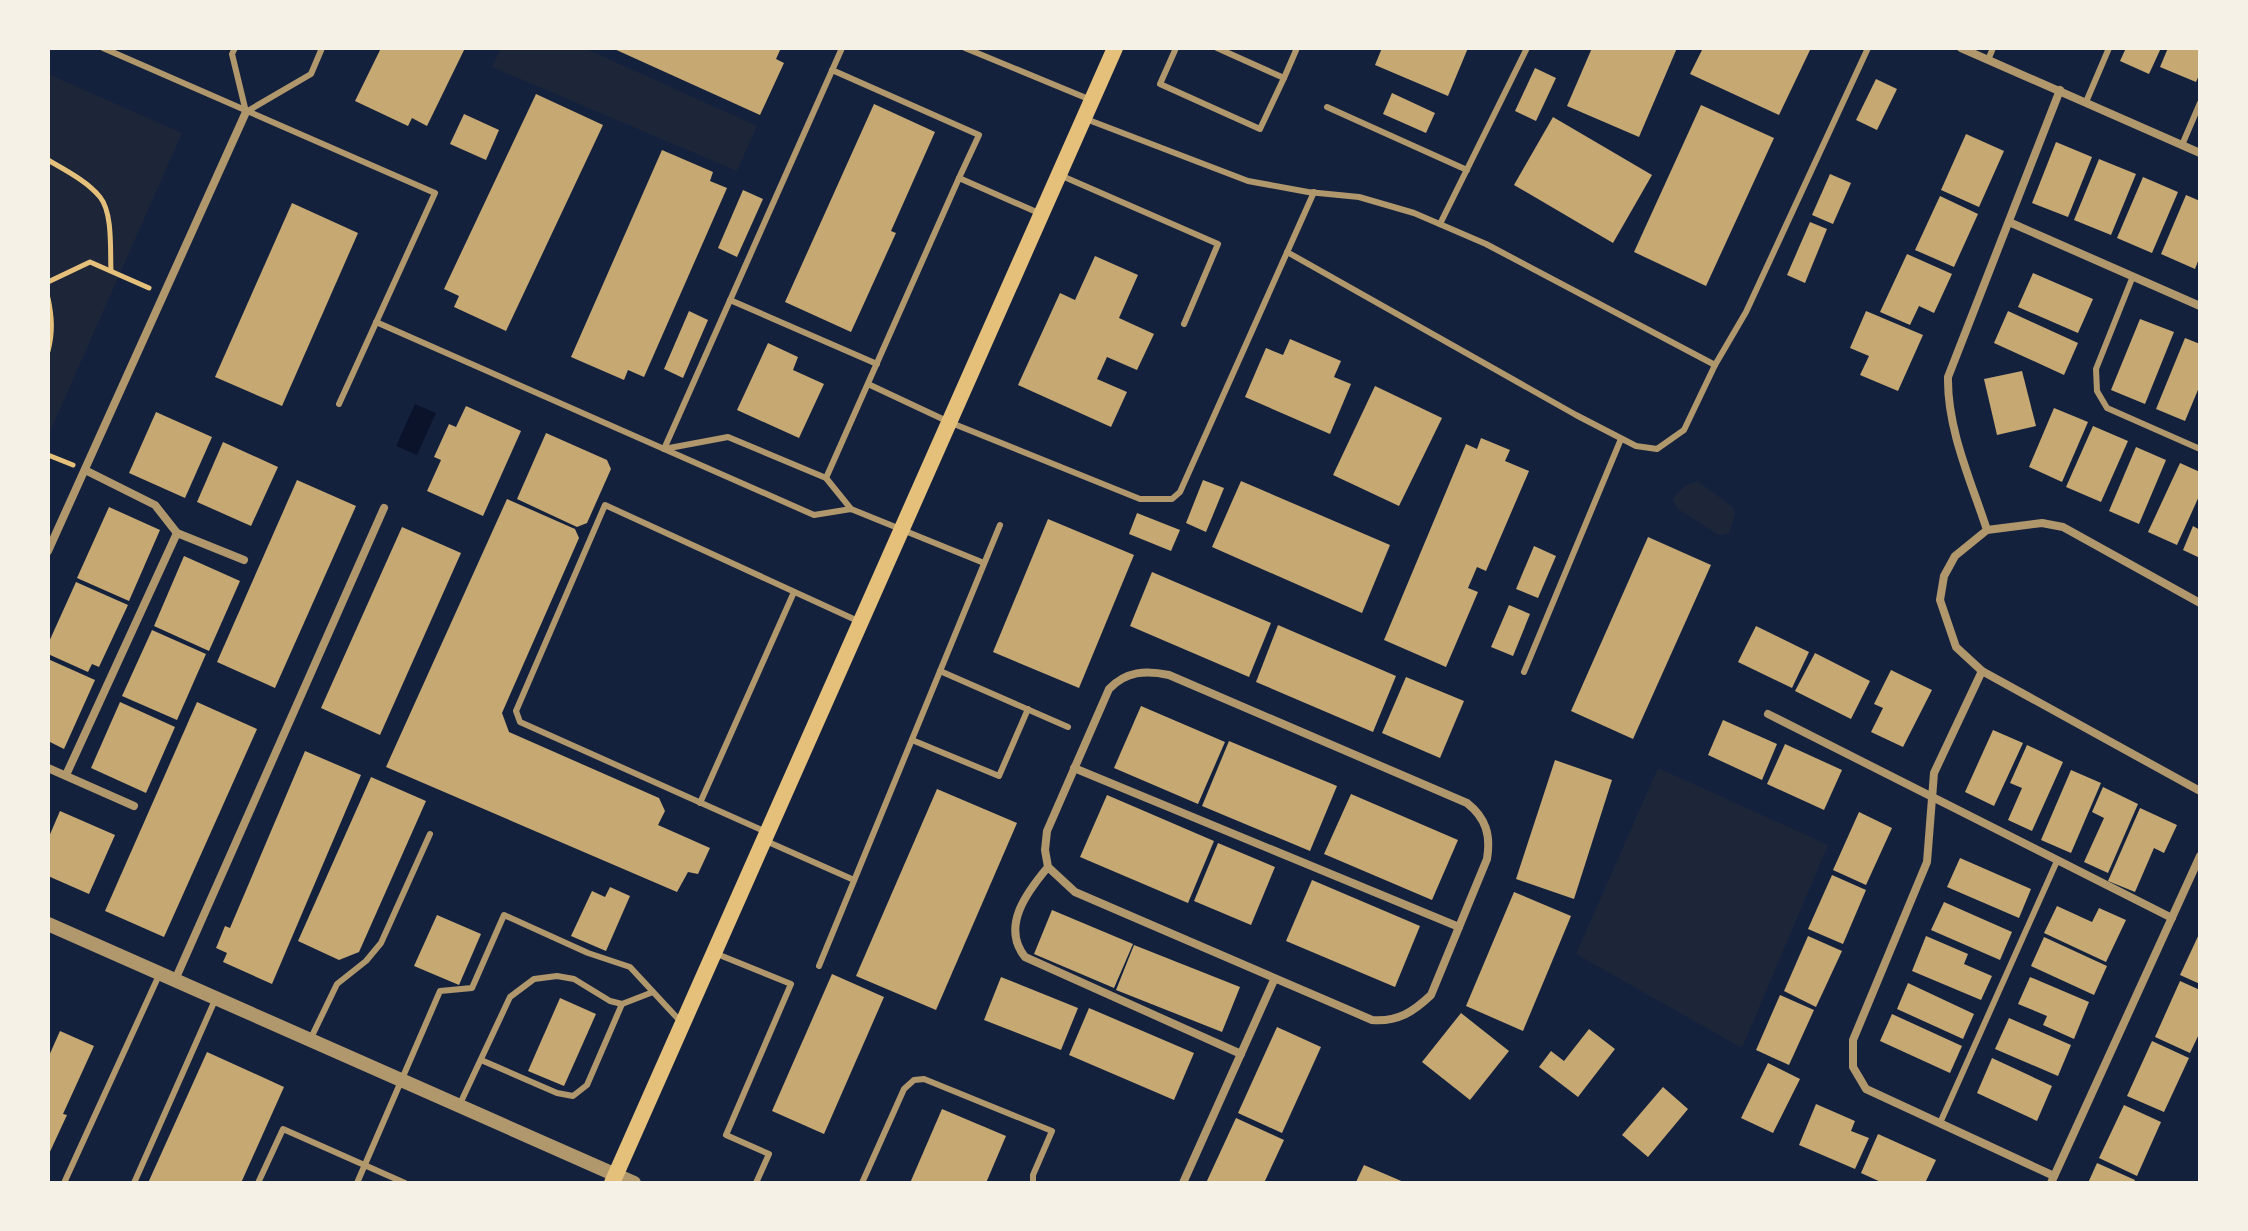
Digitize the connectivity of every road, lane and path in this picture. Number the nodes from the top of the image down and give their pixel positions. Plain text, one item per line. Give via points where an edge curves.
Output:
1 (103, 48) edge
2 (235, 48) edge
3 (322, 48) edge
4 (842, 48) edge
5 (965, 48) edge
6 (1115, 48) edge
7 (1176, 48) edge
8 (1217, 48) edge
9 (1297, 48) edge
10 (1527, 48) edge
11 (1868, 48) edge
12 (1961, 48) edge
13 (1993, 48) edge
14 (2109, 48) edge
15 (1988, 60) junction
16 (832, 70) junction
17 (1284, 78) junction
18 (2060, 90) junction
19 (1091, 100) junction
20 (2086, 102) junction
21 (2200, 103) edge
22 (1327, 107) dead end
23 (246, 112) junction
24 (1084, 118) junction
25 (2182, 145) junction
26 (2200, 153) edge
27 (48, 160) edge
28 (1467, 170) junction
29 (1058, 174) junction
30 (959, 178) junction
31 (1314, 192) junction
32 (1041, 214) junction
33 (2009, 222) junction
34 (1440, 224) junction
35 (1287, 252) junction
36 (111, 271) junction
37 (2133, 276) junction
38 (48, 282) edge
39 (164, 295) junction
40 (48, 298) edge
41 (730, 300) junction
42 (2200, 306) edge
43 (376, 322) junction
44 (1184, 324) dead end
45 (48, 351) edge
46 (877, 364) junction
47 (1715, 365) junction
48 (868, 384) junction
49 (339, 404) dead end
50 (949, 422) junction
51 (1621, 439) junction
52 (664, 449) junction
53 (2200, 449) edge
54 (48, 455) edge
55 (85, 470) junction
56 (826, 478) junction
57 (384, 508) dead end
58 (851, 509) junction
59 (1000, 525) dead end
60 (901, 530) junction
61 (1987, 530) junction
62 (177, 533) junction
63 (48, 551) edge
64 (244, 560) dead end
65 (984, 563) junction
66 (794, 592) junction
67 (2200, 603) edge
68 (860, 622) junction
69 (940, 671) junction
70 (1982, 671) junction
71 (1524, 672) dead end
72 (1028, 709) junction
73 (1768, 714) dead end
74 (1068, 727) dead end
75 (912, 740) junction
76 (48, 768) edge
77 (1074, 768) junction
78 (66, 775) junction
79 (2200, 791) edge
80 (1931, 799) junction
81 (700, 803) junction
82 (134, 806) dead end
83 (430, 834) dead end
84 (766, 837) junction
85 (2200, 856) edge
86 (2057, 861) junction
87 (1048, 867) junction
88 (854, 880) junction
89 (2172, 918) junction
90 (48, 924) edge
91 (1459, 927) junction
92 (714, 953) junction
93 (819, 966) dead end
94 (160, 973) junction
95 (175, 980) junction
96 (1274, 980) junction
97 (653, 992) junction
98 (216, 998) junction
99 (622, 1004) junction
100 (683, 1023) junction
101 (310, 1040) junction
102 (1241, 1054) junction
103 (481, 1060) junction
104 (402, 1081) junction
105 (459, 1106) junction
106 (1940, 1123) junction
107 (365, 1165) junction
108 (614, 1179) edge
109 (2053, 1180) edge
110 (64, 1183) edge
111 (134, 1183) edge
112 (258, 1183) edge
113 (357, 1183) edge
114 (405, 1183) edge
115 (634, 1183) edge
116 (756, 1183) edge
117 (862, 1183) edge
118 (1033, 1183) edge
119 (1183, 1183) edge

1 - 23 lane
2 - 23 lane
3 - 23 lane via 311,74
4 - 16 lane
5 - 19 lane
6 - 19 main road
7 - 17 lane via 1160,84 1260,129
8 - 17 lane
9 - 17 lane
10 - 28 lane
11 - 47 lane via 1746,312
12 - 15 street
13 - 15 lane
14 - 20 lane
15 - 18 street
16 - 30 lane via 979,135
16 - 41 lane
18 - 20 street
18 - 33 street
19 - 24 main road
20 - 25 street
21 - 25 lane
22 - 28 lane
23 - 39 street
23 - 43 lane via 435,193
24 - 29 main road
24 - 31 lane via 1248,181
25 - 26 street
27 - 36 path via 101,198 109,224
28 - 34 lane
29 - 32 main road
29 - 44 lane via 1218,244
30 - 32 lane
30 - 46 lane
31 - 34 lane via 1359,197
31 - 35 lane
32 - 50 main road
33 - 37 street
33 - 61 street via 1948,377 1953,424
34 - 47 lane
35 - 50 lane via 1180,492 1172,499 1140,499
35 - 51 lane
36 - 38 path via 90,262
36 - 39 path
37 - 42 street
37 - 53 lane via 2096,369 2097,391 2107,408
39 - 55 street
40 - 45 path
41 - 46 lane
41 - 52 lane
43 - 49 lane
43 - 52 lane
46 - 48 lane
47 - 51 lane via 1684,430 1657,449
48 - 50 lane
48 - 56 lane
50 - 60 main road
51 - 71 lane
52 - 56 lane via 728,437
52 - 58 lane via 814,515
54 - 55 path
55 - 62 street via 155,505
55 - 63 street
56 - 58 lane
57 - 95 street
58 - 60 lane
59 - 65 lane
60 - 65 lane
60 - 68 main road
61 - 67 street via 2042,523 2063,527
61 - 70 street via 1955,556 1940,600 1956,647
62 - 64 street
62 - 78 street
65 - 69 lane
66 - 68 lane
66 - 81 lane
66 - 81 lane via 605,505 516,711 520,722
68 - 84 main road
69 - 72 lane
69 - 75 lane
70 - 79 street
70 - 80 street via 1939,760
72 - 74 lane
72 - 75 lane via 999,776
73 - 80 street
75 - 88 lane
76 - 78 street
77 - 87 street via 1047,831
77 - 91 street
77 - 91 street via 1109,689 1120,677 1150,671 1169,675 1453,796 1478,812 1490,842
78 - 82 street
80 - 86 street
80 - 106 street via 1927,862 1853,1040 1853,1067 1866,1089
81 - 84 lane
83 - 101 lane via 381,943 337,984
84 - 88 lane
84 - 92 main road
85 - 89 street
86 - 89 street
86 - 106 lane
87 - 96 street via 1075,892
87 - 102 street via 1030,888 1013,929 1015,945 1025,957
88 - 93 lane
89 - 109 street
90 - 94 street
91 - 96 street via 1431,995 1401,1017 1372,1020
92 - 100 main road
92 - 116 lane via 791,984 726,1135 769,1154
94 - 95 street
94 - 110 lane
95 - 98 street
96 - 102 street
97 - 99 lane
97 - 100 lane
97 - 104 lane via 630,967 504,915 472,988 440,991
98 - 101 street
98 - 111 lane
99 - 103 lane via 574,979 534,979 510,997
99 - 103 lane via 587,1085 573,1096
100 - 108 main road
101 - 104 street
102 - 119 street
103 - 105 lane
104 - 105 street
104 - 107 lane
105 - 108 street
106 - 109 street
107 - 112 lane via 283,1129
107 - 113 lane
107 - 114 lane
108 - 115 street
117 - 118 lane via 904,1089 924,1079 1052,1131

